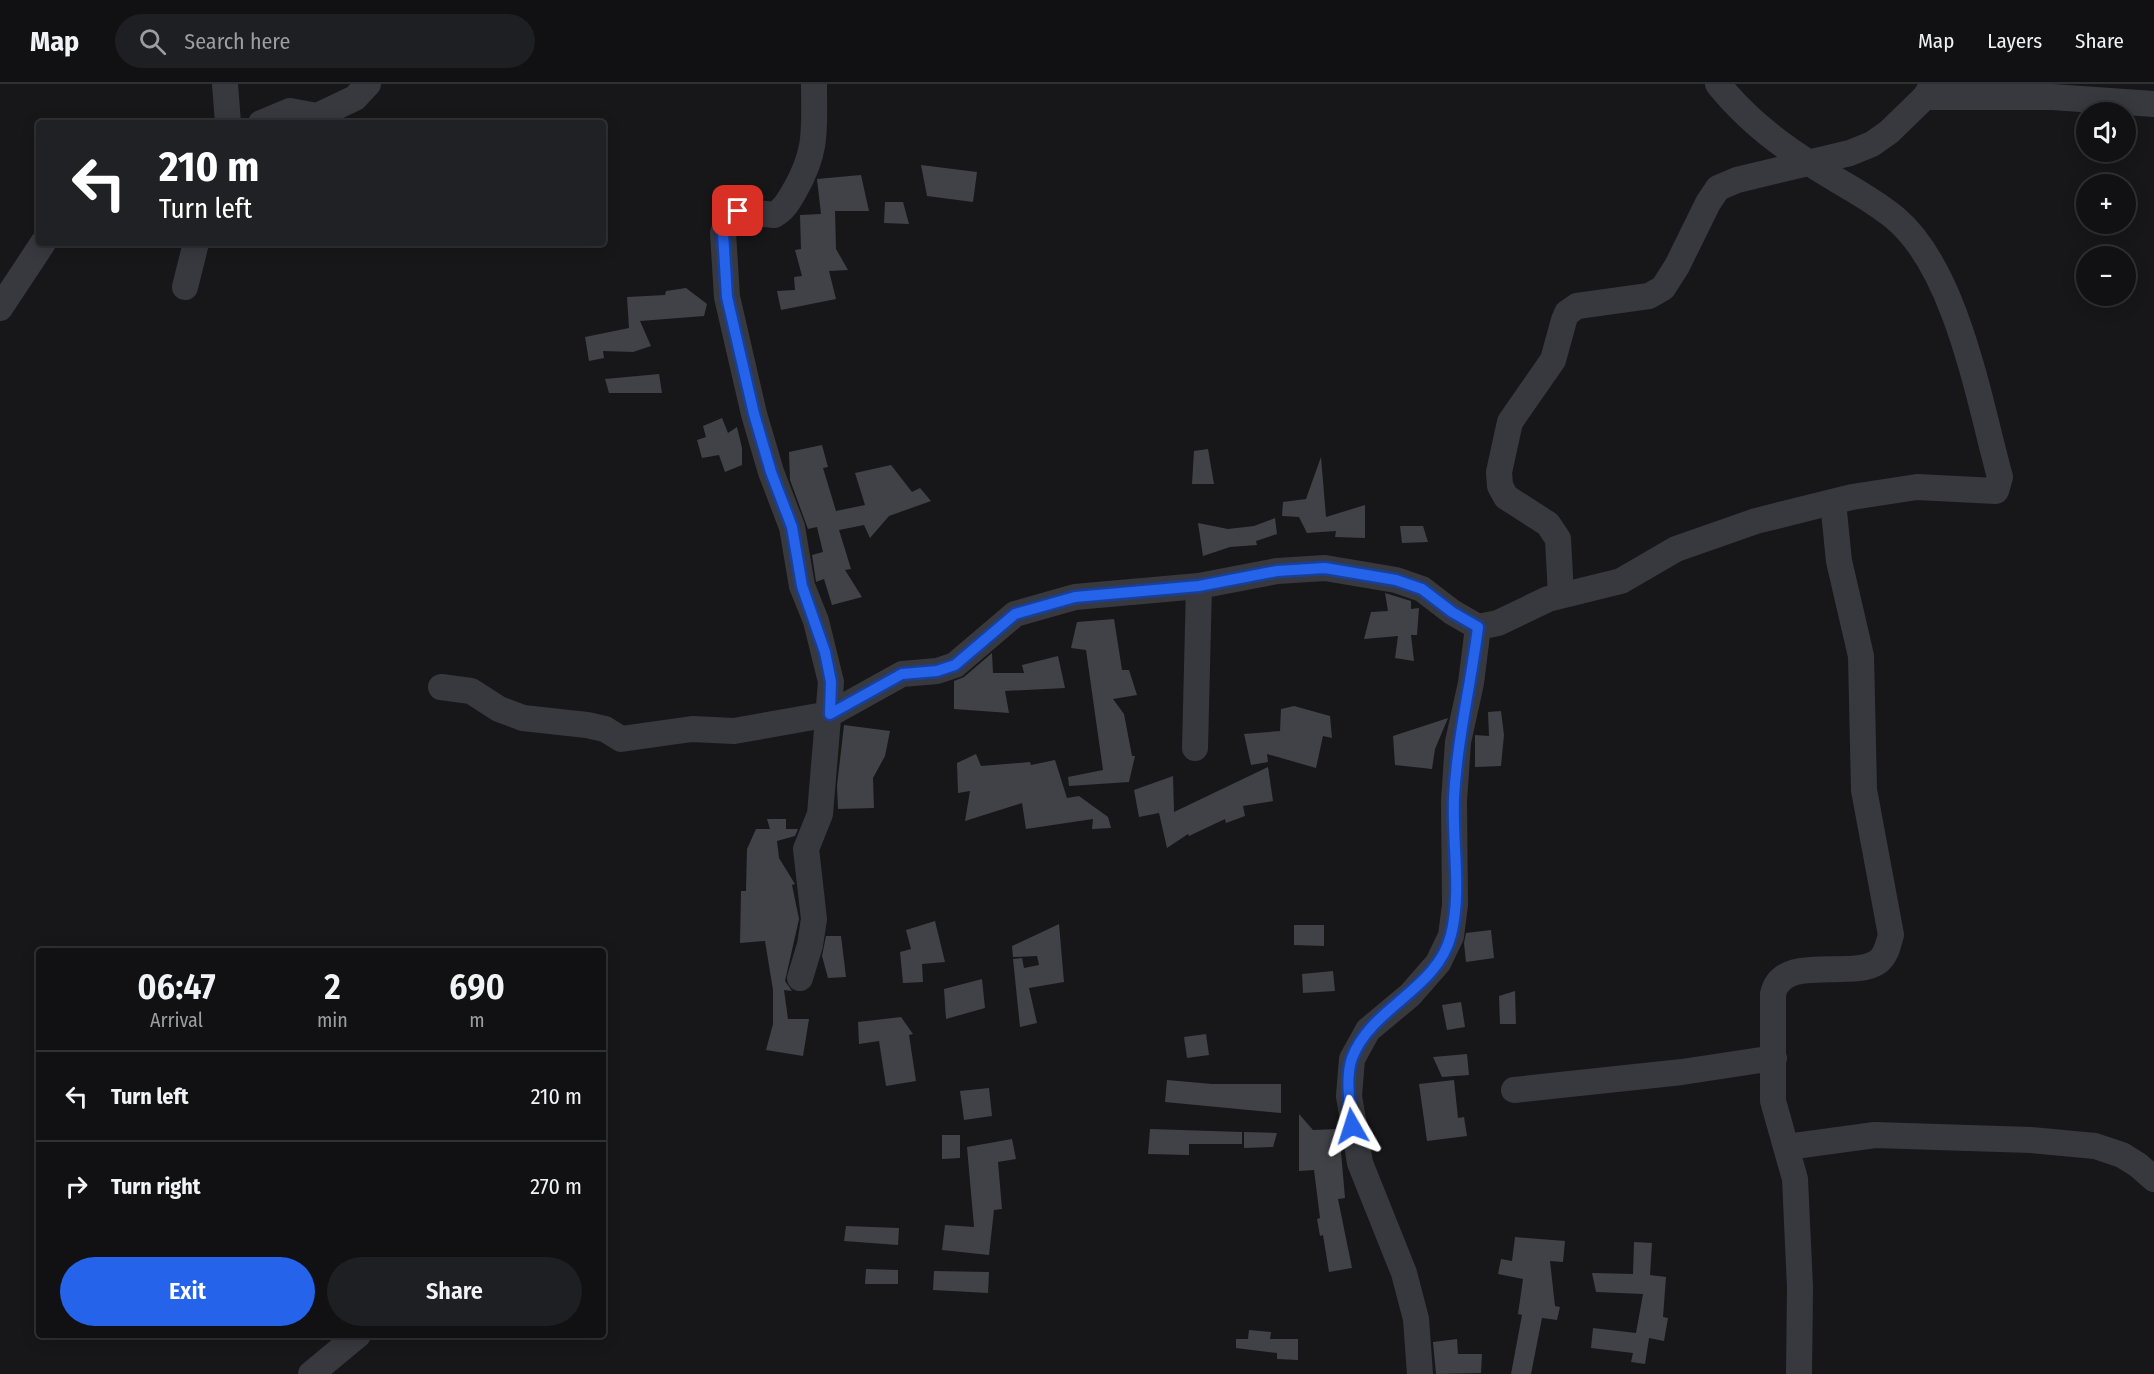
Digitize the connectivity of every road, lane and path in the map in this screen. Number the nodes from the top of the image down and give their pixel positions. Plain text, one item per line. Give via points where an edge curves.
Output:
1 (225, 84) edge
2 (368, 84) edge
3 (814, 84) edge
4 (1718, 84) edge
5 (1929, 90) edge
6 (2154, 104) edge
7 (228, 120) edge
8 (268, 120) edge
9 (1808, 163) junction
10 (41, 246) edge
11 (195, 246) edge
12 (184, 287) dead end
13 (0, 308) edge
14 (1833, 502) junction
15 (1199, 586) junction
16 (1561, 595) junction
17 (1478, 627) junction
18 (441, 687) dead end
19 (830, 714) junction
20 (1195, 747) dead end
21 (800, 978) dead end
22 (1774, 1058) junction
23 (1514, 1090) dead end
24 (1787, 1147) junction
25 (2154, 1179) edge
26 (354, 1338) edge
27 (311, 1374) edge
28 (1420, 1374) edge
29 (1799, 1374) edge

1 - 7 street
2 - 8 street via 355,98 317,116 290,111
3 - 19 street via 811,162 787,204 774,215 738,211 729,218 723,233 729,307 754,414 792,527 802,586 825,652 831,682
4 - 9 street via 1744,112
5 - 6 street
5 - 9 street via 1872,144
9 - 14 street via 1895,217 1926,253 1959,330 2000,477 1996,491 1917,487
9 - 16 street via 1718,188 1664,288 1649,296 1577,306 1568,313 1553,360 1510,422 1499,472 1506,497 1548,524 1558,539
10 - 13 street
11 - 12 street
14 - 16 street via 1756,521 1676,549 1621,581
14 - 22 street via 1839,561 1861,656 1864,790 1891,935 1887,951 1879,961 1867,966 1784,976 1775,985
15 - 17 street via 1277,571 1352,570 1422,589
15 - 19 street via 1075,597 1015,614 955,665 902,674
15 - 20 street
16 - 17 street via 1498,623
17 - 28 street via 1458,742 1451,936 1438,963 1410,995 1368,1030 1352,1059 1349,1096 1360,1163 1404,1273 1416,1319
18 - 19 street via 471,691 516,716 587,725 605,729 621,739 692,729 734,731
19 - 21 street via 820,814 806,849 814,918
22 - 23 street
22 - 24 street via 1773,1101
24 - 25 street via 1875,1135 2031,1140 2095,1146 2122,1155
24 - 29 street via 1795,1179
26 - 27 street

